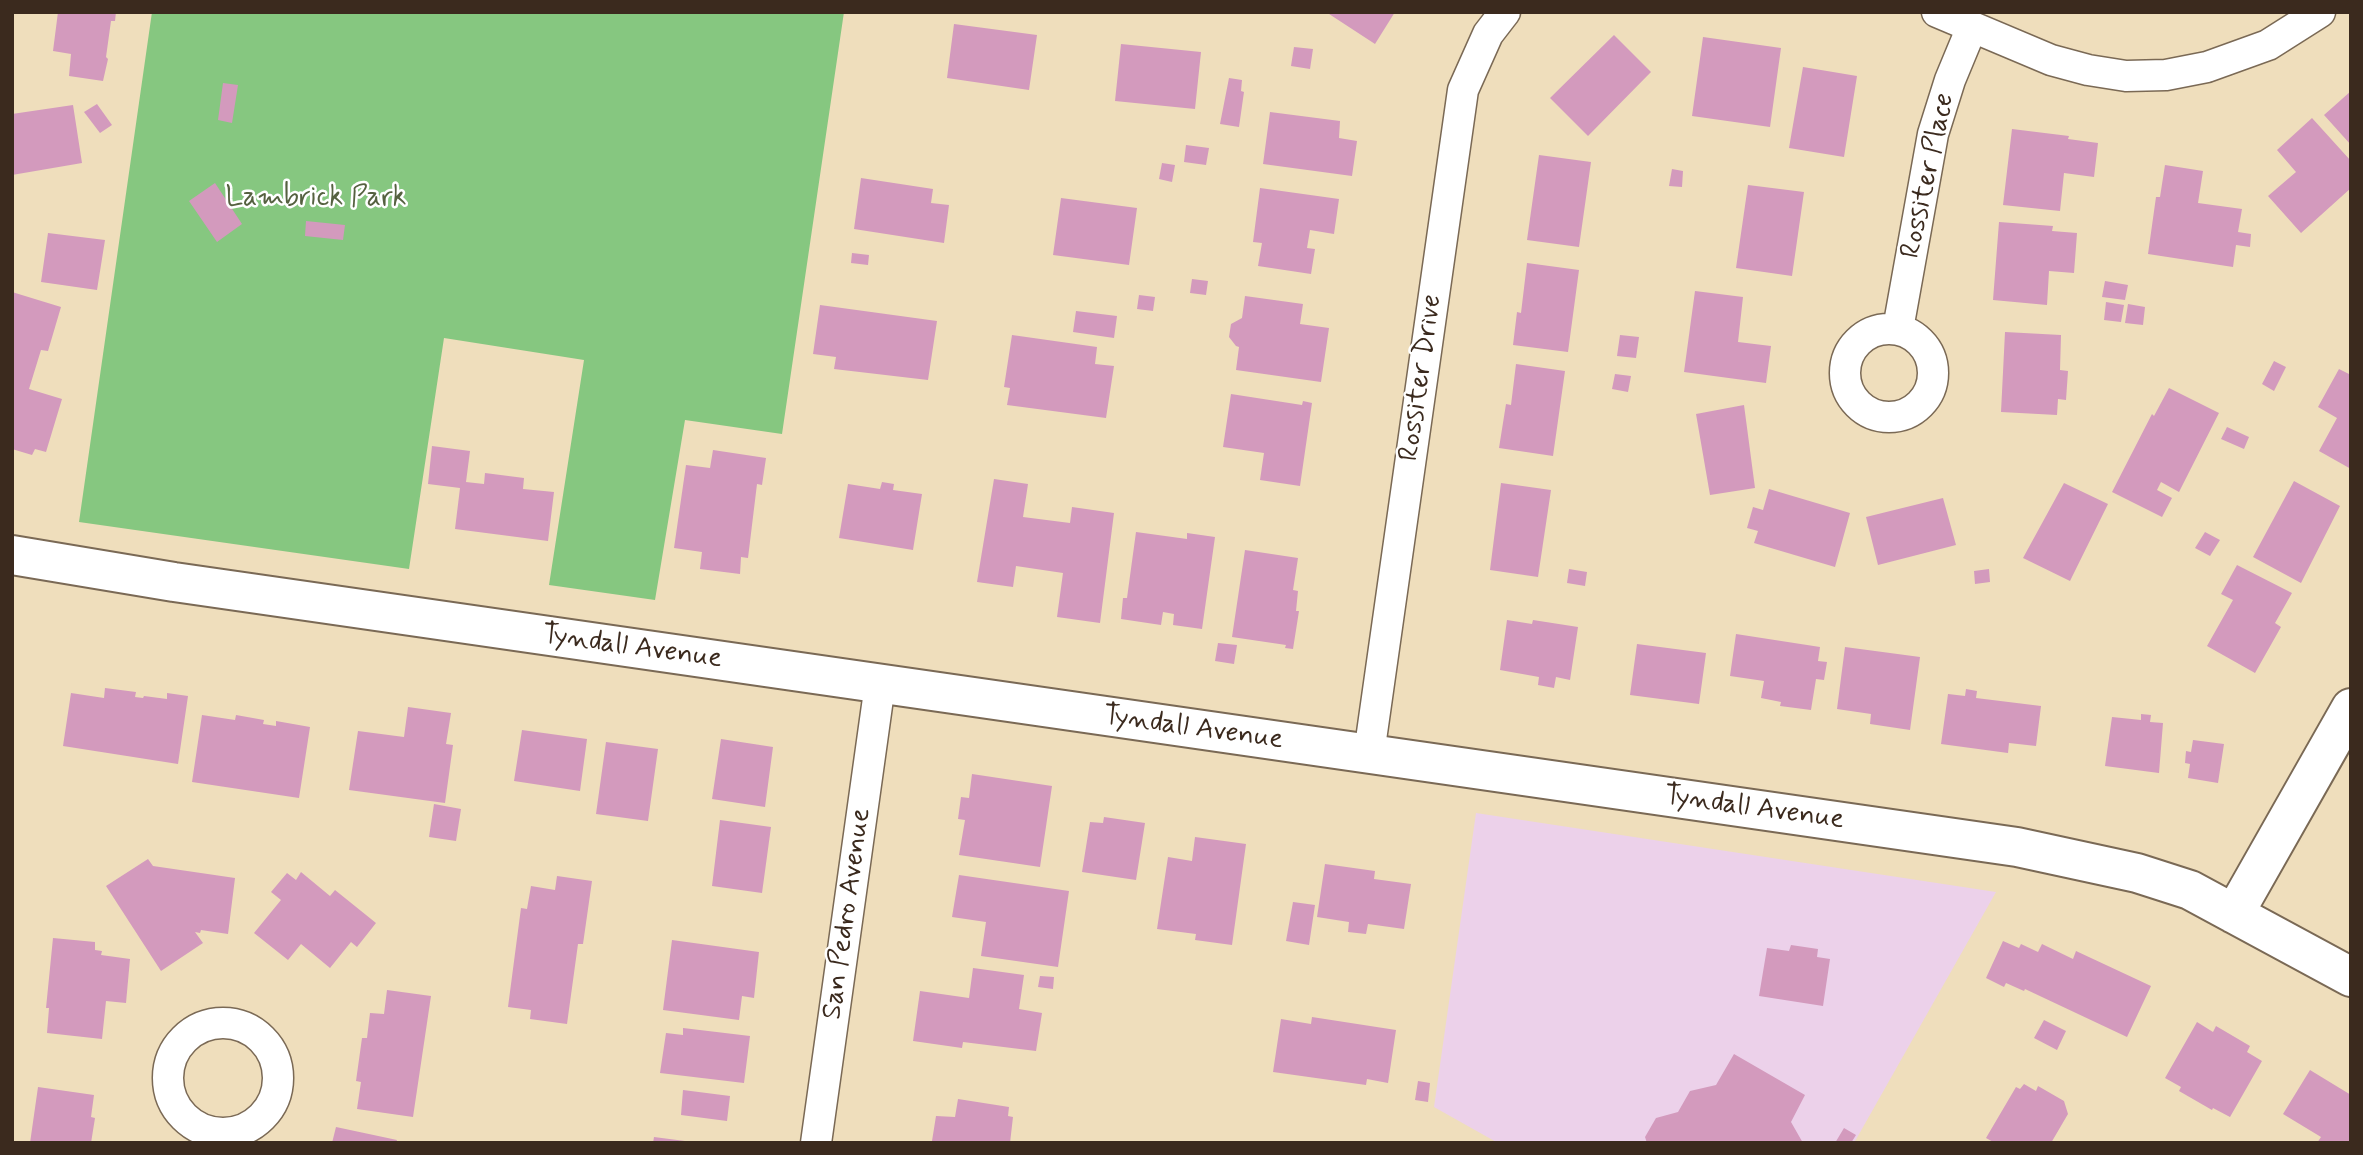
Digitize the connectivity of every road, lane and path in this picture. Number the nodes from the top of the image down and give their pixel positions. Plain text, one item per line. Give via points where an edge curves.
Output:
1 (1505, 12) edge
2 (1937, 12) edge
3 (2320, 12) edge
4 (1972, 27) junction
5 (1898, 329) dead end
6 (12, 555) edge
7 (880, 684) junction
8 (2351, 708) edge
9 (1370, 754) junction
10 (2234, 914) junction
11 (2351, 977) edge
12 (816, 1143) edge

1 - 9 street, Rossiter Drive via 1488,34 1463,90
2 - 4 street
3 - 4 street via 2268,45 2207,67 2166,75 2126,76 2088,70
4 - 5 street, Rossiter Place via 1933,134
6 - 7 street, Tyndall Avenue
7 - 9 street, Tyndall Avenue
7 - 12 street, San Pedro Avenue
8 - 10 street
9 - 10 street, Tyndall Avenue via 2017,847 2137,873 2190,890
10 - 11 street, Tyndall Avenue

